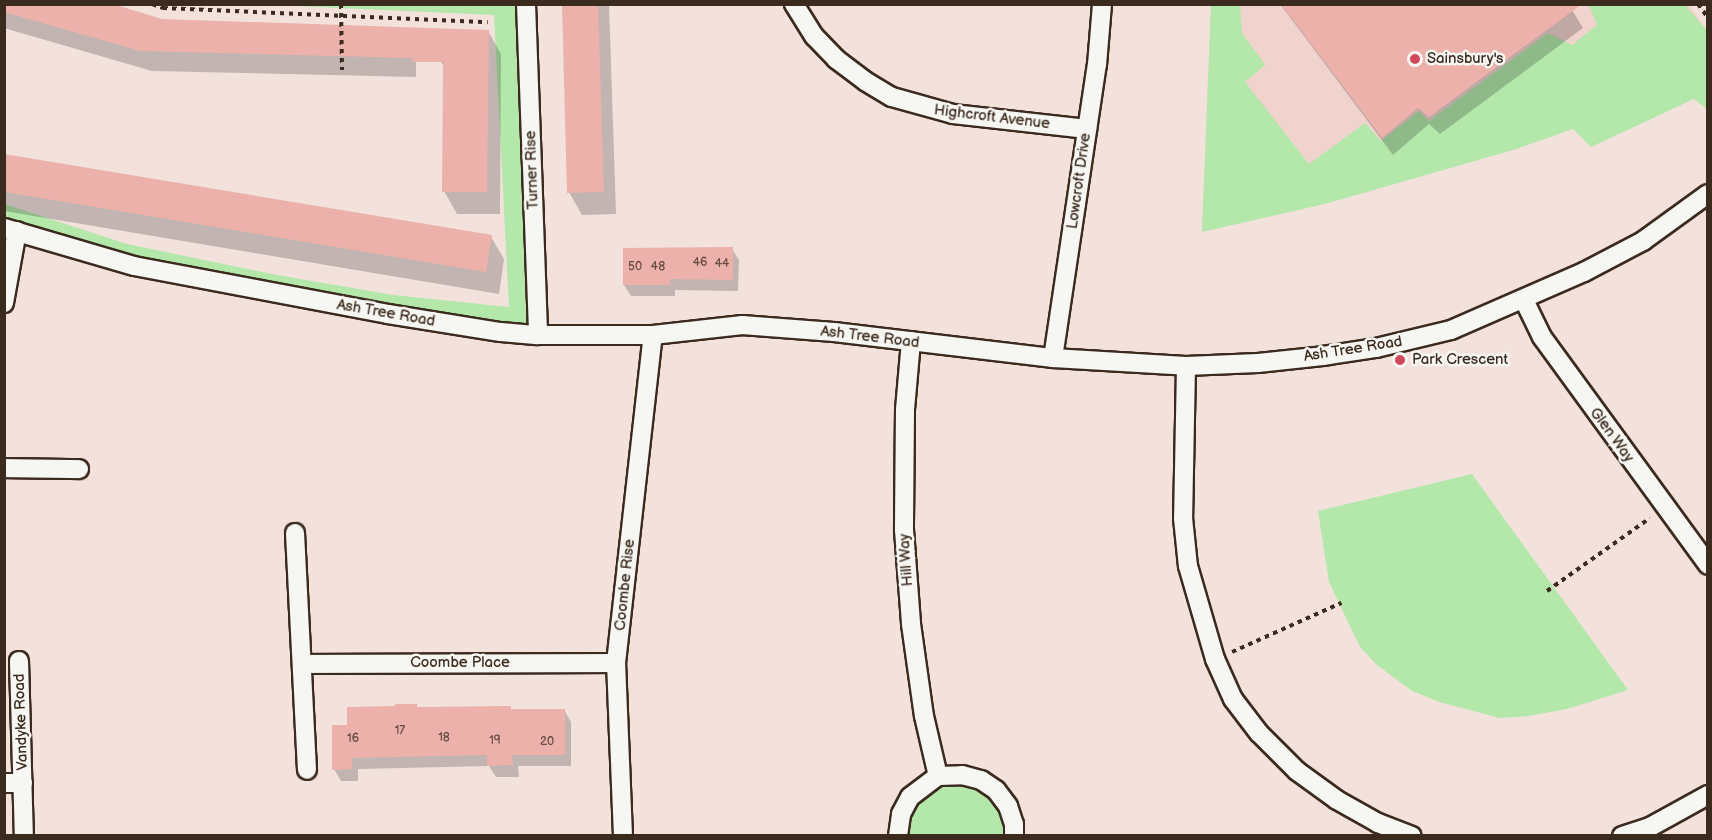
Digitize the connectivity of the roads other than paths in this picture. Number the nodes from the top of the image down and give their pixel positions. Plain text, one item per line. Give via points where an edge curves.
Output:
1 (526, 4) edge
2 (794, 4) edge
3 (1102, 4) edge
4 (1087, 129) junction
5 (1707, 194) edge
6 (11, 230) edge
7 (1524, 300) junction
8 (4, 303) edge
9 (538, 335) junction
10 (653, 335) junction
11 (911, 341) junction
12 (1053, 358) junction
13 (1186, 366) junction
14 (4, 468) edge
15 (79, 469) dead end
16 (295, 533) dead end
17 (1707, 565) edge
18 (19, 661) dead end
19 (616, 663) junction
20 (303, 664) junction
21 (308, 770) dead end
22 (938, 776) junction
23 (14, 783) edge
24 (1707, 795) edge
25 (24, 836) edge
26 (623, 836) edge
27 (898, 836) edge
28 (1014, 836) edge
29 (1412, 836) edge
30 (1622, 836) edge

1 - 9 street, Turner Rise
2 - 4 street, Highcroft Avenue via 814,36 836,59 892,97 953,114
3 - 4 street, Lowcroft Drive
4 - 12 street, Lowcroft Drive
5 - 7 street, Ash Tree Road via 1643,241
6 - 8 street
6 - 9 street, Ash Tree Road via 134,266 388,314
7 - 13 street, Ash Tree Road via 1450,330 1377,348 1258,363
7 - 17 street, Glen Way via 1542,337
9 - 10 street, Ash Tree Road
10 - 11 street, Ash Tree Road via 742,325
10 - 19 street, Coombe Rise
11 - 12 street, Ash Tree Road
11 - 22 street, Hill Way via 905,421 904,530 913,635 926,727
12 - 13 street, Ash Tree Road
13 - 29 street via 1183,518 1188,566 1215,660 1233,699 1259,733 1297,771 1337,800
14 - 15 street
16 - 20 street
18 - 23 street, Vandyke Road
19 - 20 street, Coombe Place
19 - 26 street, Coombe Rise
20 - 21 street
22 - 27 street via 910,797 901,814
22 - 28 street via 962,775 981,780 996,790 1008,806
23 - 25 street, Vandyke Road
24 - 30 street via 1650,827

